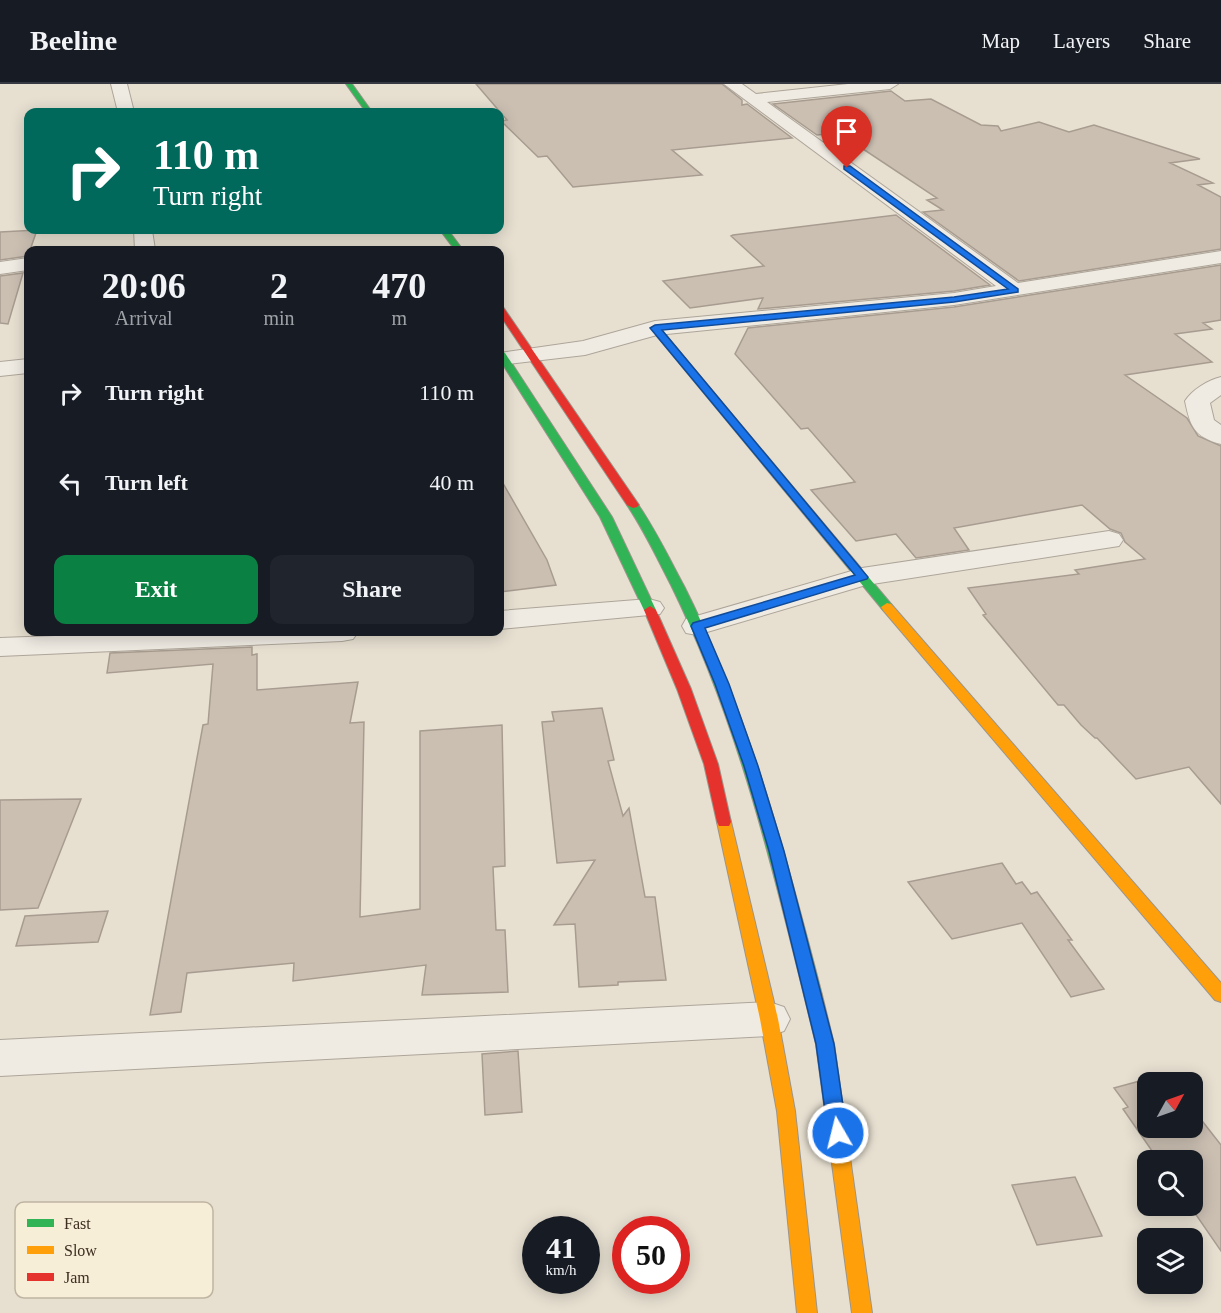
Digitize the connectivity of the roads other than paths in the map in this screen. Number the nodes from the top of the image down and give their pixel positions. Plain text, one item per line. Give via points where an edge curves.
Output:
1 (119, 84) edge
2 (349, 84) edge
3 (732, 84) edge
4 (890, 84) edge
5 (753, 99) junction
6 (125, 108) edge
7 (366, 108) edge
8 (1221, 257) edge
9 (24, 265) edge
10 (0, 268) edge
11 (1015, 290) junction
12 (504, 315) edge
13 (655, 328) junction
14 (532, 355) junction
15 (504, 356) edge
16 (504, 359) edge
17 (24, 366) edge
18 (0, 369) edge
19 (1221, 384) edge
20 (1221, 436) edge
21 (1109, 540) dead end
22 (862, 577) junction
23 (649, 608) junction
24 (504, 620) edge
25 (697, 626) junction
26 (277, 636) edge
27 (0, 647) edge
28 (1221, 995) edge
29 (769, 1020) junction
30 (0, 1058) edge
31 (807, 1313) edge
32 (862, 1313) edge

1 - 6 street
2 - 7 main road
3 - 5 street
4 - 5 street
5 - 11 street
8 - 11 street
9 - 10 street
11 - 13 street
12 - 14 main road
13 - 14 street via 585,348
13 - 22 main road
14 - 15 street
14 - 25 main road via 639,513
16 - 23 main road via 606,517
17 - 18 street
19 - 20 street via 1197,401 1202,424
21 - 22 street
22 - 25 street
22 - 28 main road
23 - 24 street
23 - 29 main road via 711,764
25 - 32 main road via 751,766 777,851 825,1044
26 - 27 street
29 - 30 street
29 - 31 main road via 786,1110

